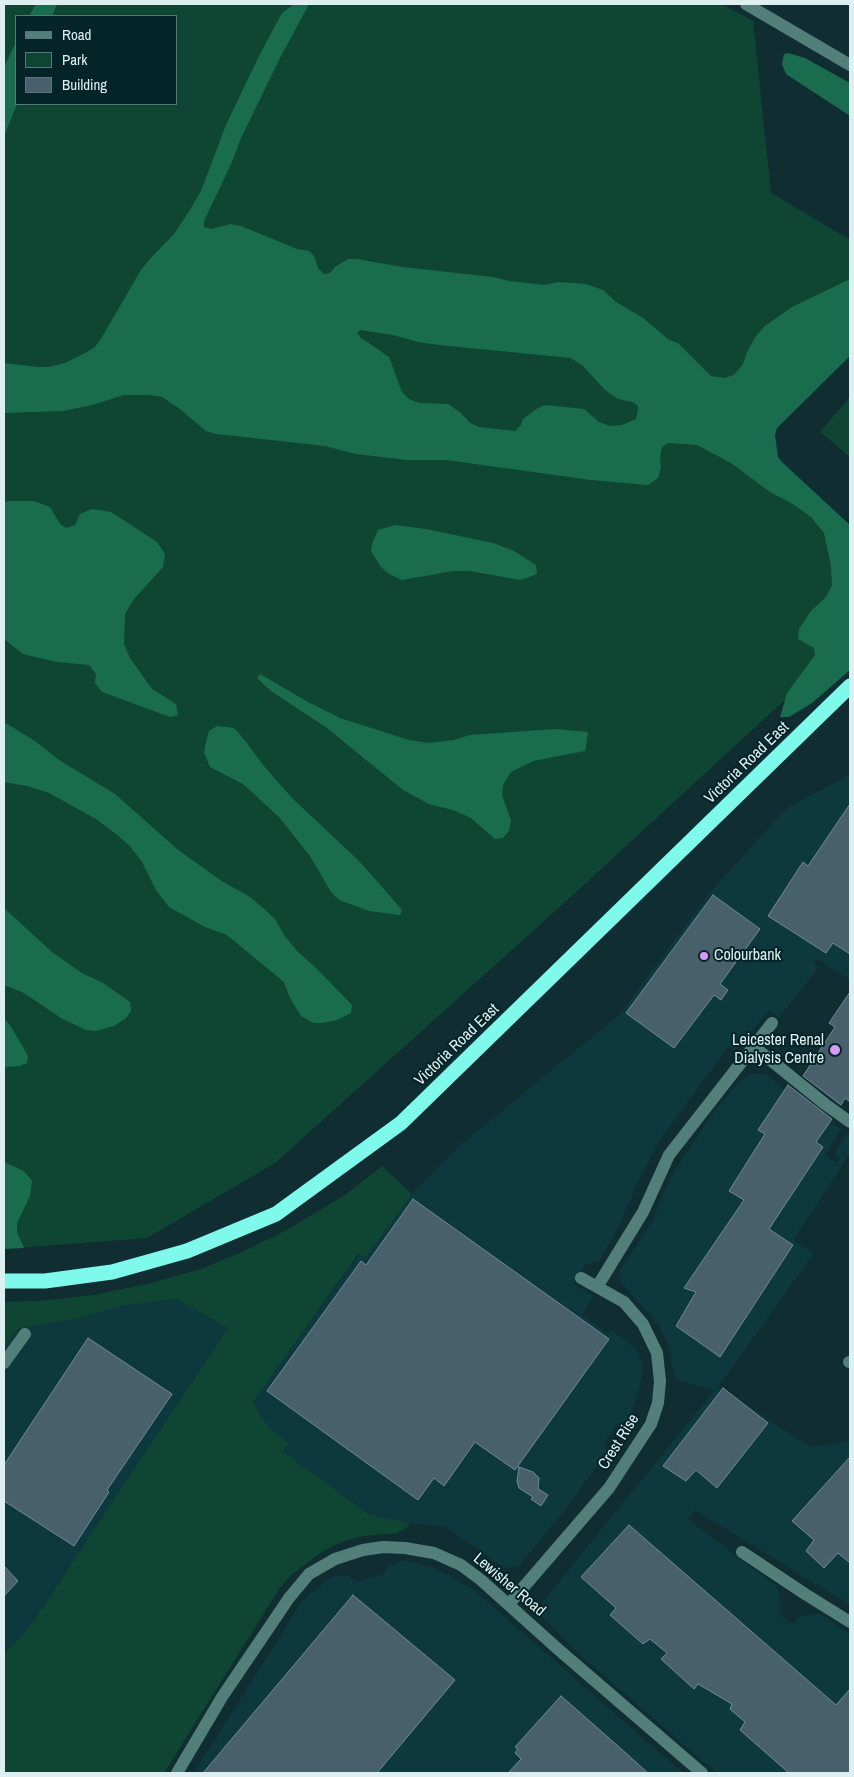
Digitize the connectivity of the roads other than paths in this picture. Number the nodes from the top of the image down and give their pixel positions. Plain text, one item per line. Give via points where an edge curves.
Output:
1 (746, 4) edge
2 (850, 65) edge
3 (849, 690) edge
4 (772, 1023) dead end
5 (753, 1046) junction
6 (850, 1122) edge
7 (581, 1278) dead end
8 (4, 1281) edge
9 (596, 1287) junction
10 (25, 1334) dead end
11 (4, 1363) edge
12 (742, 1552) dead end
13 (508, 1604) junction
14 (850, 1622) edge
15 (177, 1773) edge
16 (702, 1773) edge

1 - 2 street
3 - 8 highway, Victoria Road East via 401,1123 276,1214 187,1251 112,1272 45,1281
4 - 5 street
5 - 6 street
5 - 9 street via 668,1154 643,1212
7 - 9 street, Crest Rise
9 - 13 street, Crest Rise via 624,1302 643,1324 657,1353 658,1402 651,1424 609,1488
10 - 11 street
12 - 14 street
13 - 15 street, Lewisher Road via 461,1566 434,1553 383,1547 335,1559 309,1574 289,1598 222,1697
13 - 16 street, Lewisher Road

